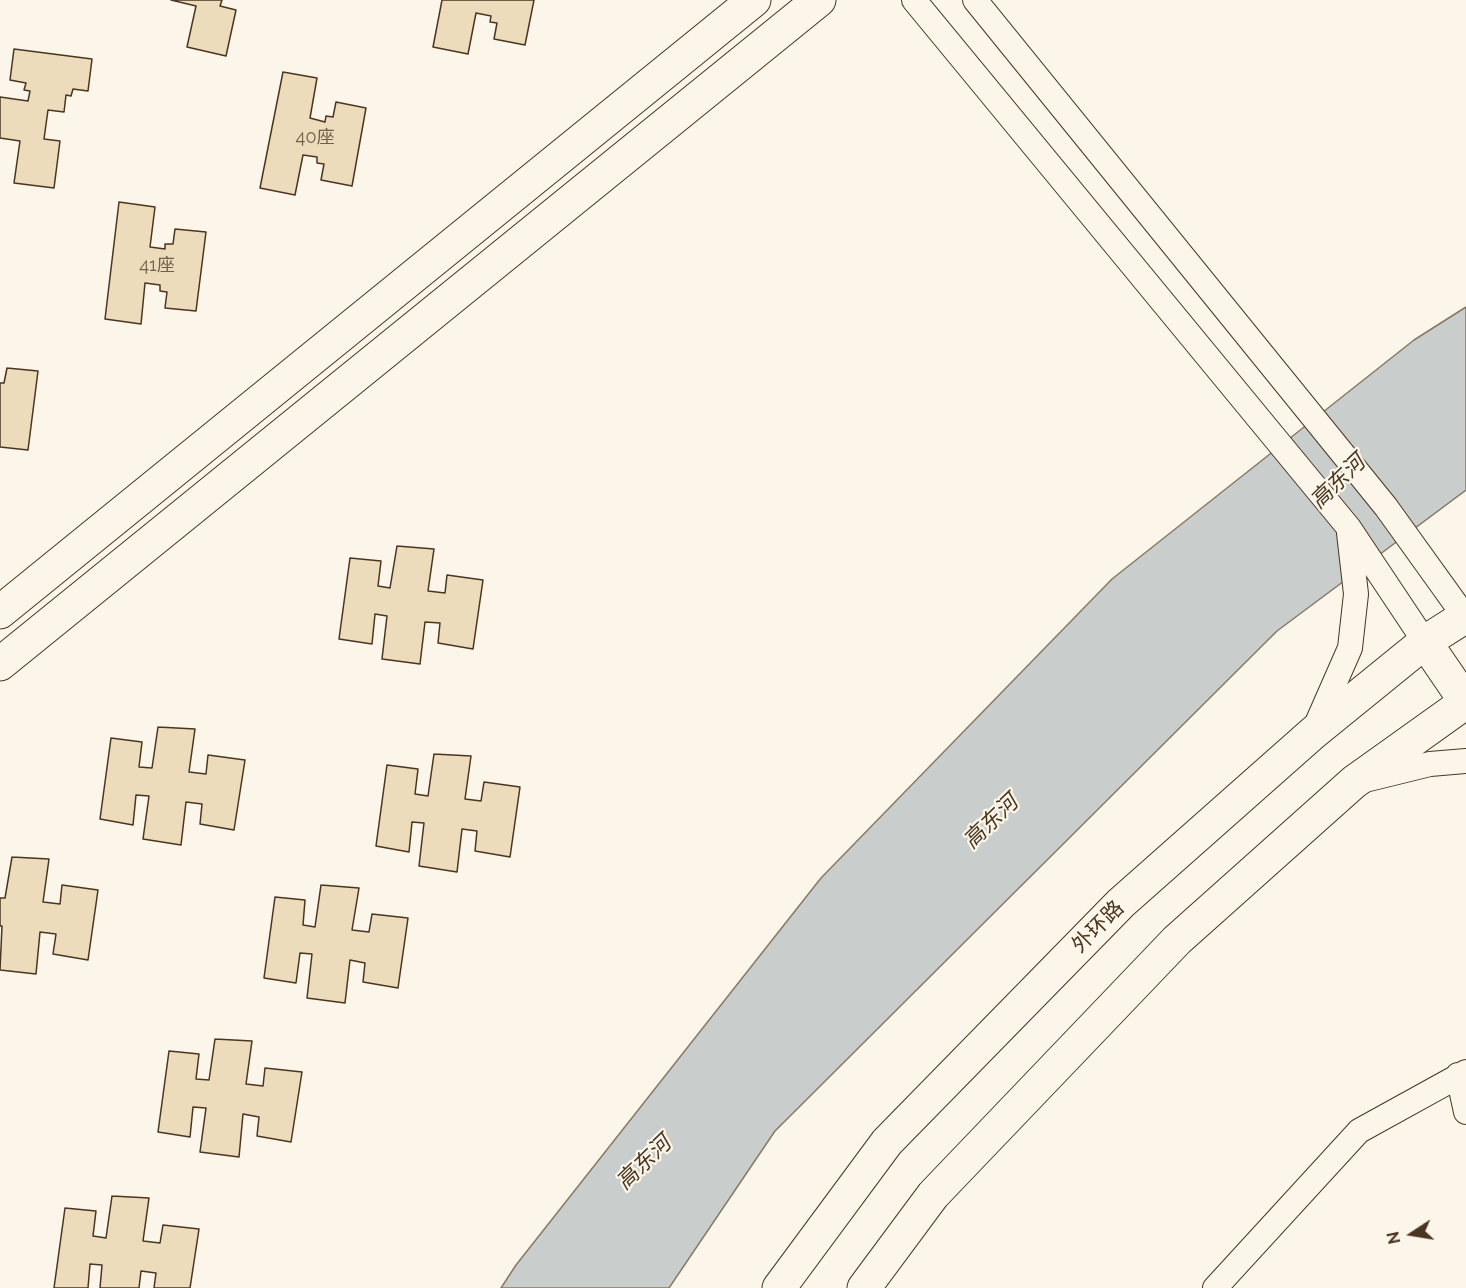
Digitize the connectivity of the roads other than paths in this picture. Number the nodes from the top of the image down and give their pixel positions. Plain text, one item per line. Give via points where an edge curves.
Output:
1 (754, 0) edge
2 (819, 0) edge
3 (914, 0) edge
4 (975, 0) edge
5 (1349, 528) junction
6 (0, 612) edge
7 (1466, 618) edge
8 (1425, 642) junction
9 (0, 664) edge
10 (1466, 702) edge
11 (1313, 733) junction
12 (1466, 761) edge
13 (1354, 782) junction
14 (1462, 1074) edge
15 (1466, 1112) edge
16 (779, 1288) edge
17 (864, 1288) edge
18 (1215, 1288) edge

1 - 6 street
2 - 9 street
3 - 5 street
4 - 7 street via 1386,507
5 - 8 street
5 - 11 street via 1356,594 1350,648
7 - 8 street, 外环路
8 - 10 street
8 - 11 street, 外环路
10 - 13 street
11 - 16 street, 外环路 via 1121,903 887,1142
12 - 13 street via 1430,764
13 - 17 street via 1177,940 933,1195
14 - 15 street
14 - 18 street via 1359,1131

